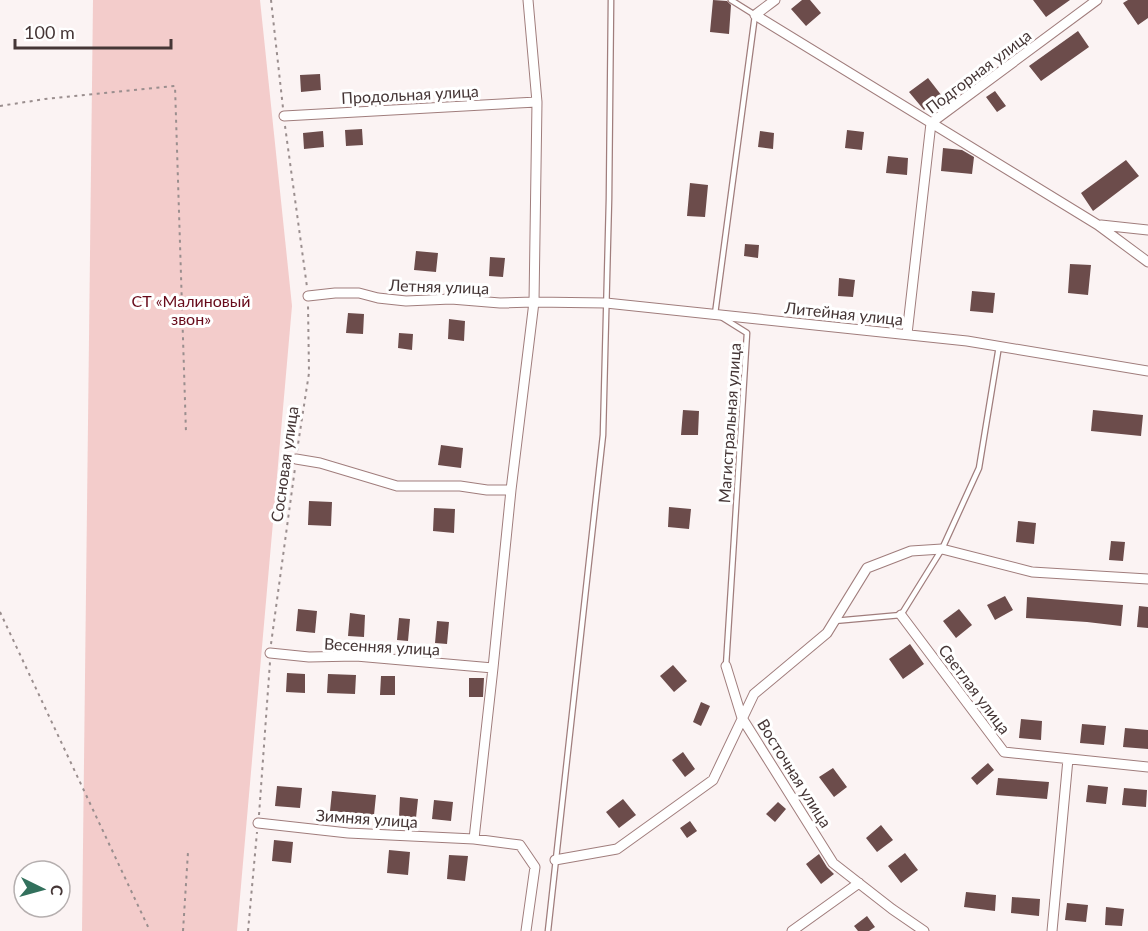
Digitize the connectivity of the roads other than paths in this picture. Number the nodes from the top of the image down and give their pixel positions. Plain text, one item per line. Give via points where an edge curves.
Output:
1 (528, 0) edge
2 (611, 0) edge
3 (730, 0) edge
4 (775, 0) edge
5 (1097, 0) edge
6 (755, 15) junction
7 (537, 102) junction
8 (284, 116) road end
9 (931, 123) junction
10 (1098, 225) junction
11 (1148, 230) edge
12 (1148, 262) edge
13 (308, 296) road end
14 (534, 302) junction
15 (606, 303) junction
16 (715, 314) junction
17 (908, 334) junction
18 (999, 346) junction
19 (1148, 371) edge
20 (296, 459) road end
21 (511, 490) junction
22 (942, 549) junction
23 (1148, 579) edge
24 (901, 615) junction
25 (834, 621) junction
26 (270, 653) road end
27 (726, 666) joint
28 (493, 668) junction
29 (742, 718) junction
30 (1068, 759) junction
31 (1148, 767) edge
32 (258, 823) road end
33 (474, 839) junction
34 (555, 860) junction
35 (859, 883) junction
36 (526, 931) edge
37 (548, 931) edge
38 (792, 931) edge
39 (924, 931) edge
40 (1052, 931) edge

1 - 7 street
2 - 15 lane
3 - 6 lane
4 - 6 street
5 - 9 street, Подгорная улица
6 - 9 street
6 - 16 lane
7 - 8 street, Продольная улица
7 - 14 street
9 - 10 street
9 - 17 street, Подгорная улица
10 - 11 street
10 - 12 street
13 - 14 street, Летняя улица via 359,293 406,301 451,298
14 - 15 street, Литейная улица
14 - 21 street
15 - 16 street, Литейная улица
15 - 34 lane via 603,435
16 - 17 street, Литейная улица
16 - 27 lane, Магистральная улица via 747,333
17 - 18 street, Литейная улица
18 - 19 street, Литейная улица
18 - 22 lane via 979,468
20 - 21 street via 397,486
21 - 28 street
22 - 23 street via 1032,572
22 - 24 lane
22 - 25 street via 911,551 867,568
24 - 25 lane
24 - 30 street, Светлая улица via 1004,752
25 - 29 street via 827,633 754,694
26 - 28 street, Весенняя улица
27 - 29 street, Восточная улица
28 - 33 street
29 - 34 street via 713,780 617,849
29 - 35 street, Восточная улица via 834,862
30 - 31 street, Светлая улица
30 - 40 street
32 - 33 street, Зимняя улица via 348,833
33 - 36 street, Зимняя улица via 520,845 535,867
34 - 37 lane
35 - 38 street
35 - 39 street, Восточная улица

